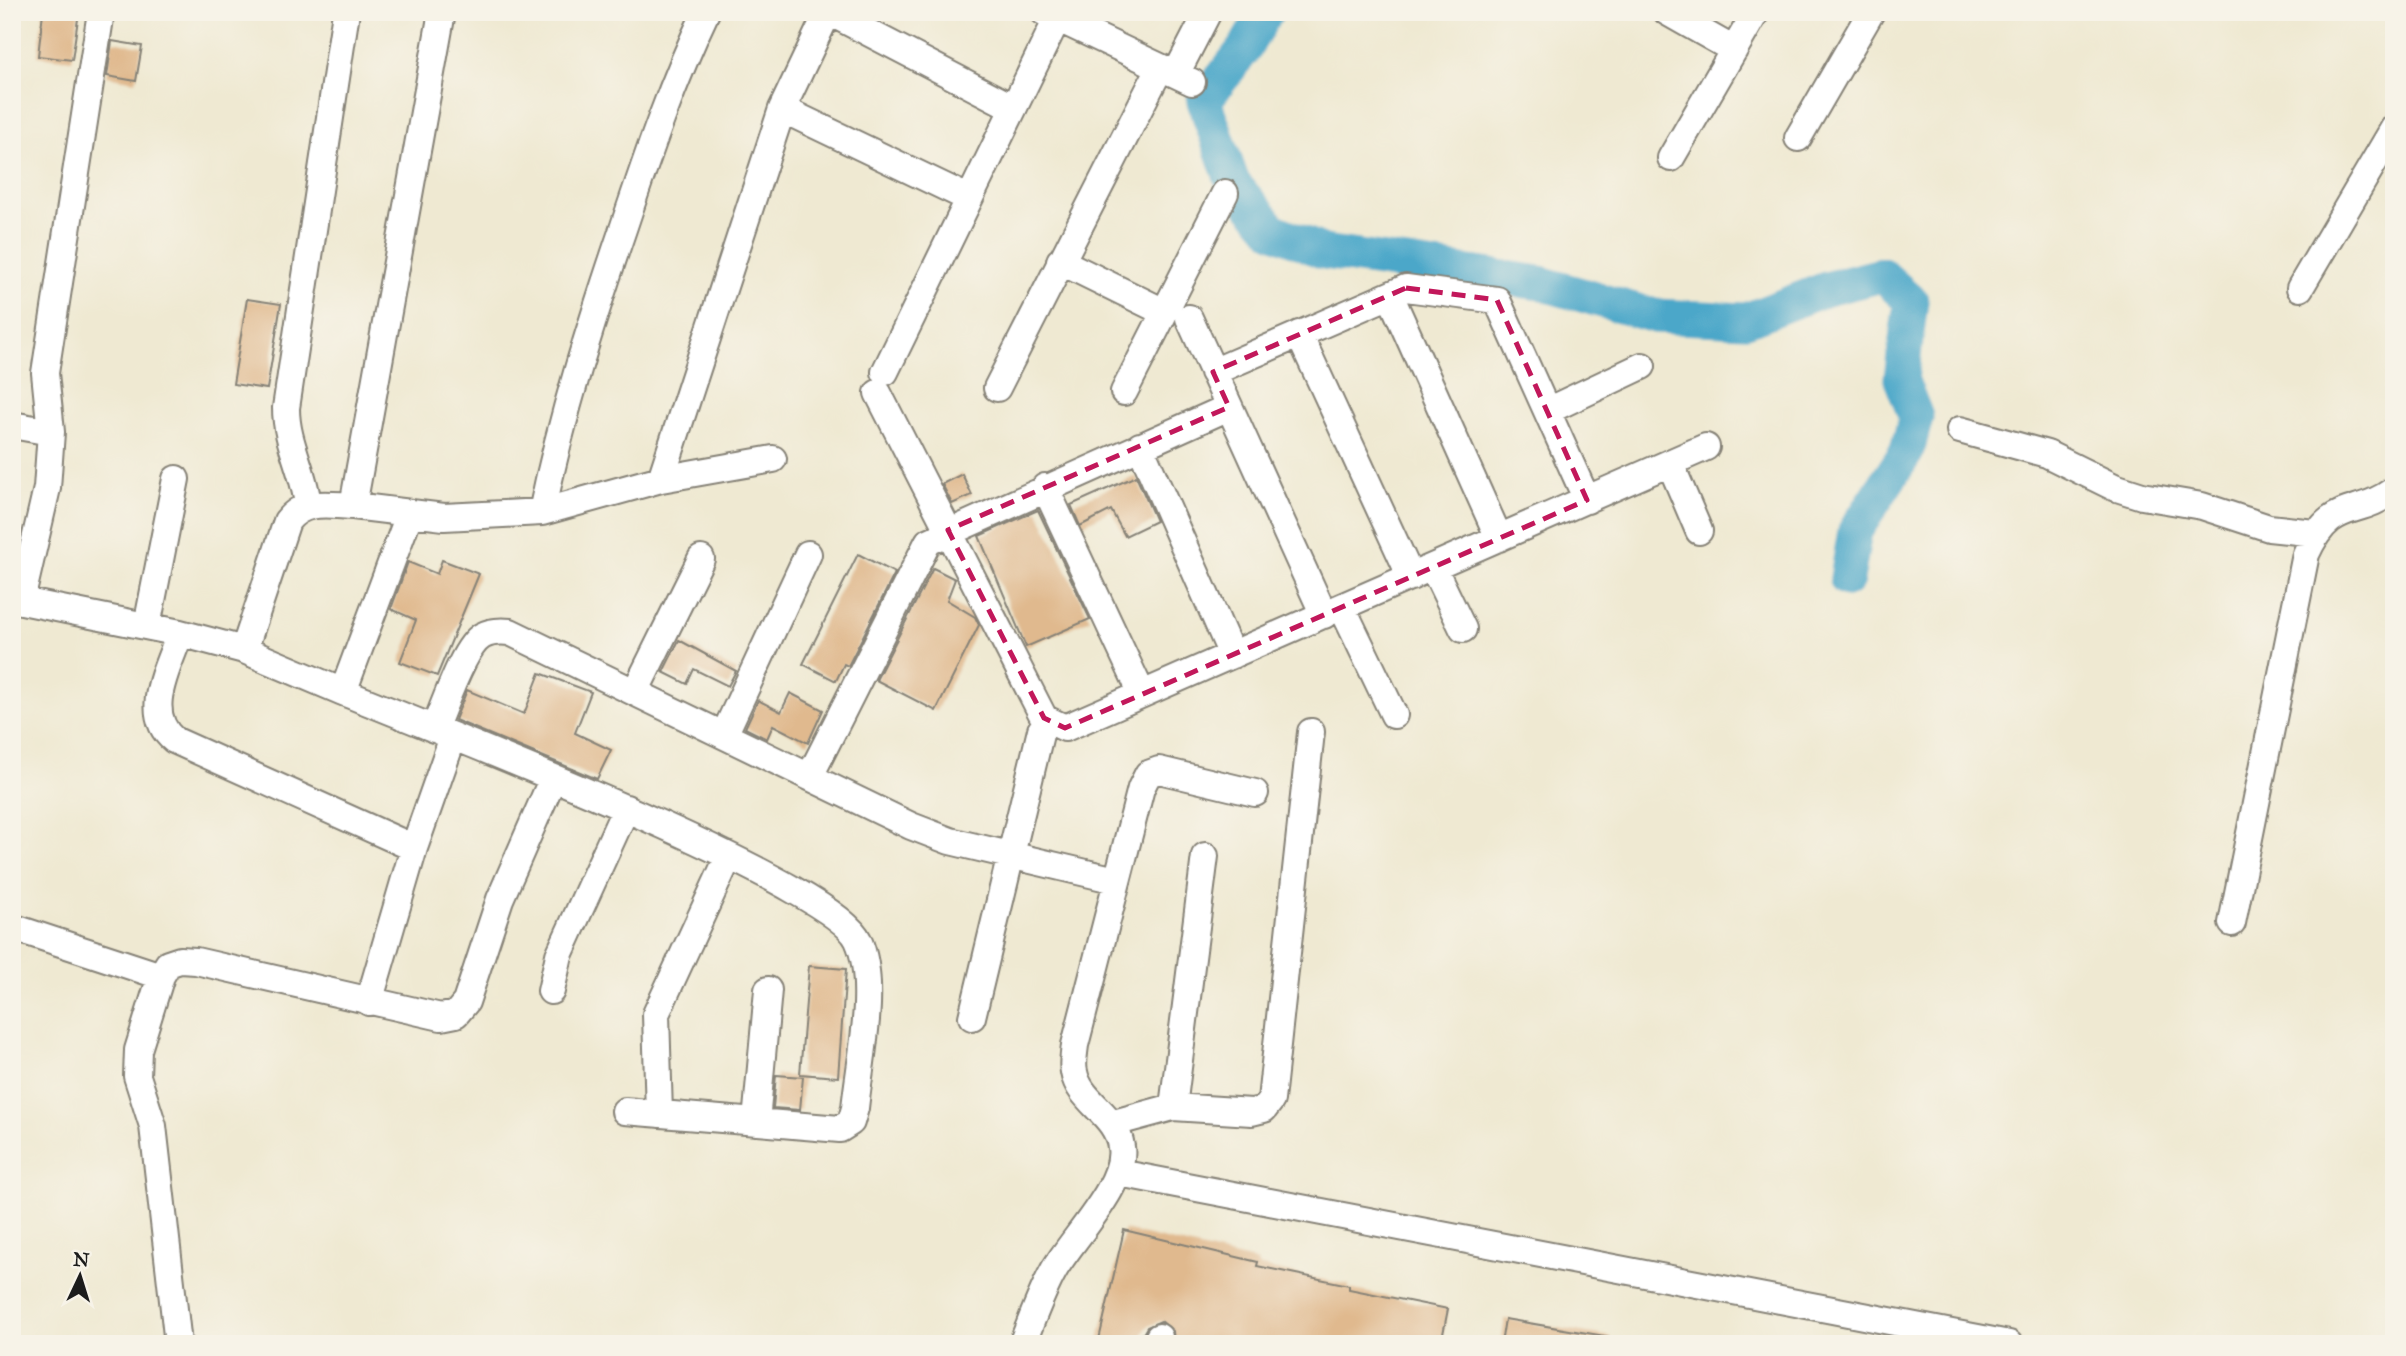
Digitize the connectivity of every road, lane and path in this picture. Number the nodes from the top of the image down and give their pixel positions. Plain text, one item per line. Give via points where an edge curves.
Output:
1 (101, 12) edge
2 (346, 12) edge
3 (442, 12) edge
4 (706, 12) edge
5 (829, 12) edge
6 (1208, 12) edge
7 (1667, 12) edge
8 (1756, 12) edge
9 (1871, 12) edge
10 (1063, 18) edge
11 (1734, 50) junction
12 (1176, 75) junction
13 (1012, 107) junction
14 (782, 109) junction
15 (2394, 128) edge
16 (1798, 138) dead end
17 (1671, 158) dead end
18 (1225, 193) dead end
19 (968, 198) junction
20 (1060, 261) junction
21 (2300, 288) dead end
22 (1390, 295) junction
23 (1177, 315) junction
24 (1299, 334) junction
25 (1642, 366) dead end
26 (1213, 372) junction
27 (997, 388) dead end
28 (1124, 392) dead end
29 (1229, 407) junction
30 (1547, 411) junction
31 (12, 425) edge
32 (1960, 430) dead end
33 (51, 432) junction
34 (1140, 446) junction
35 (1706, 447) dead end
36 (773, 459) dead end
37 (1670, 463) junction
38 (176, 478) dead end
39 (661, 479) junction
40 (1045, 487) junction
41 (2392, 498) edge
42 (1587, 500) junction
43 (308, 505) junction
44 (354, 506) junction
45 (542, 512) junction
46 (409, 515) junction
47 (948, 530) junction
48 (1699, 531) dead end
49 (2315, 533) junction
50 (1499, 538) junction
51 (808, 554) dead end
52 (701, 559) dead end
53 (1422, 572) junction
54 (17, 600) edge
55 (1333, 611) junction
56 (147, 626) junction
57 (1463, 629) dead end
58 (180, 632) junction
59 (244, 650) junction
60 (1232, 655) junction
61 (343, 692) junction
62 (635, 692) junction
63 (1142, 694) junction
64 (1394, 715) dead end
65 (1041, 730) dead end
66 (1311, 732) dead end
67 (444, 733) junction
68 (724, 735) junction
69 (810, 776) junction
70 (553, 778) junction
71 (1255, 793) dead end
72 (626, 808) junction
73 (414, 848) junction
74 (1205, 856) dead end
75 (1010, 857) junction
76 (728, 858) junction
77 (1116, 880) junction
78 (2232, 922) dead end
79 (12, 928) edge
80 (161, 976) junction
81 (551, 990) dead end
82 (768, 990) dead end
83 (369, 1002) junction
84 (972, 1017) dead end
85 (1173, 1107) junction
86 (625, 1111) dead end
87 (659, 1114) junction
88 (756, 1122) junction
89 (1114, 1124) junction
90 (1119, 1173) junction
91 (178, 1344) edge
92 (1022, 1344) edge
93 (2009, 1344) edge

1 - 33 street via 45,373
2 - 43 street via 286,408 286,429 305,481
3 - 44 street
4 - 45 street via 638,184 586,337
5 - 13 street
5 - 14 street
6 - 12 street
7 - 11 street
8 - 11 street
9 - 16 street
10 - 12 street
10 - 13 street
11 - 17 street
12 - 20 street
13 - 19 street
14 - 19 street
14 - 39 street
15 - 21 street
18 - 23 street
19 - 47 street via 882,383
20 - 23 street
20 - 27 street
22 - 24 street
22 - 30 street via 1406,288 1497,300
22 - 50 street
23 - 26 street
23 - 28 street
24 - 26 street
24 - 53 street
25 - 30 street
26 - 29 street
29 - 34 street
29 - 55 street
30 - 42 street
31 - 33 street
32 - 49 street via 2047,454 2142,496 2202,506 2269,528
33 - 54 street via 47,488
34 - 40 street
34 - 60 street
35 - 37 street
36 - 39 street
37 - 42 street
37 - 48 street
38 - 56 street
39 - 45 street
40 - 47 street
40 - 63 street
41 - 49 street via 2331,517
42 - 50 street
43 - 44 street
43 - 59 street via 287,521
44 - 46 street
45 - 46 street
46 - 61 street
47 - 63 street via 1044,718 1065,728
47 - 69 street via 928,542
49 - 78 street via 2306,554
50 - 53 street
51 - 68 street
52 - 62 street
53 - 55 street
53 - 57 street
54 - 56 street
55 - 60 street
55 - 64 street
56 - 58 street
58 - 59 street
58 - 73 street via 157,708 165,733
59 - 61 street
60 - 63 street
61 - 67 street
62 - 67 street via 510,632 497,631 482,636 471,647
62 - 68 street
65 - 75 street
66 - 85 street via 1272,1100 1264,1109 1252,1112
67 - 70 street
67 - 73 street
68 - 69 street
69 - 75 street via 911,826
70 - 72 street
70 - 83 street via 500,899 466,1002 456,1014 441,1017
71 - 77 street via 1169,770 1148,774
72 - 76 street
72 - 81 street via 559,955
73 - 83 street
74 - 85 street
75 - 77 street
75 - 84 street
76 - 87 street via 656,1014
76 - 88 street via 800,893 839,919 857,937 866,962 867,995 851,1122 840,1129
77 - 89 street via 1075,1045 1073,1070 1078,1084
79 - 80 street
80 - 83 street via 168,964 196,961
80 - 91 street via 138,1050 136,1076 153,1126
82 - 88 street
85 - 89 street
86 - 87 street
87 - 88 street
89 - 90 street via 1122,1148
90 - 92 street via 1108,1195 1070,1242
90 - 93 street

